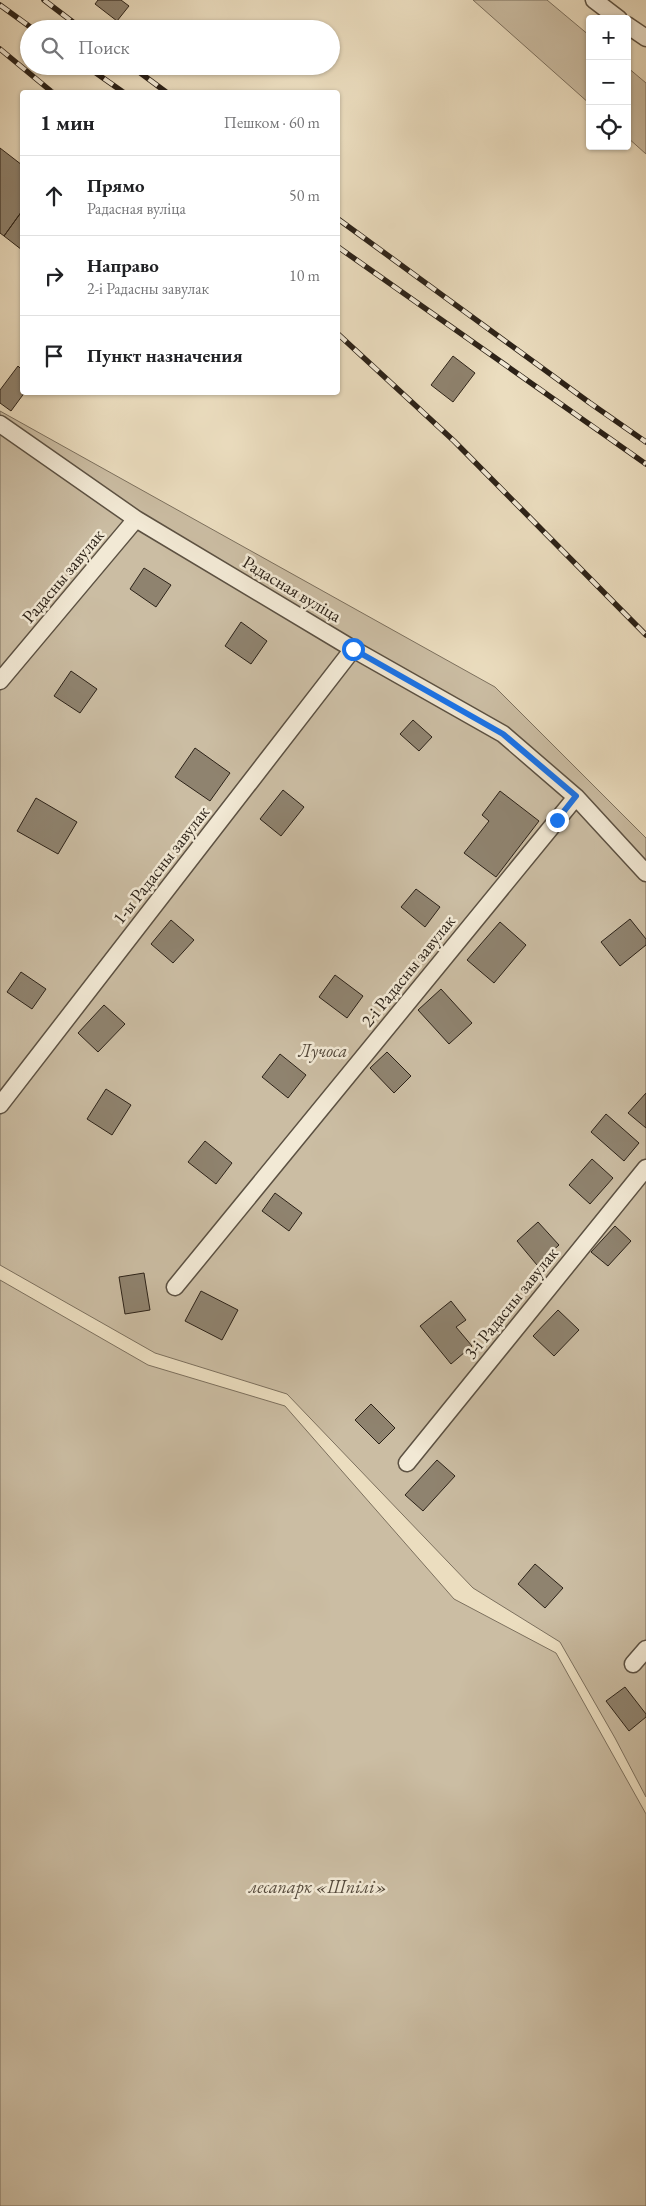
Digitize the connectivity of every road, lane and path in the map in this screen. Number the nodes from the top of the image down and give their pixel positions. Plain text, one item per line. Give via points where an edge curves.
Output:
1 (594, 0) edge
2 (613, 15) edge
3 (631, 28) edge
4 (646, 38) edge
5 (0, 424) edge
6 (136, 520) junction
7 (353, 649) junction
8 (0, 681) edge
9 (576, 796) junction
10 (646, 873) edge
11 (0, 1105) edge
12 (646, 1168) edge
13 (175, 1287) dead end
14 (407, 1463) dead end
15 (646, 1649) edge
16 (633, 1664) dead end

1 - 2 lane
3 - 4 lane
5 - 6 lane, Радасная вуліца
6 - 7 lane, Радасная вуліца
6 - 8 lane, Радасны завулак
7 - 9 lane, Радасная вуліца via 503,734
7 - 11 lane, 1-ы Радасны завулак
9 - 10 lane, Радасная вуліца
9 - 13 lane, 2-і Радасны завулак
12 - 14 lane, 3-і Радасны завулак
15 - 16 lane

